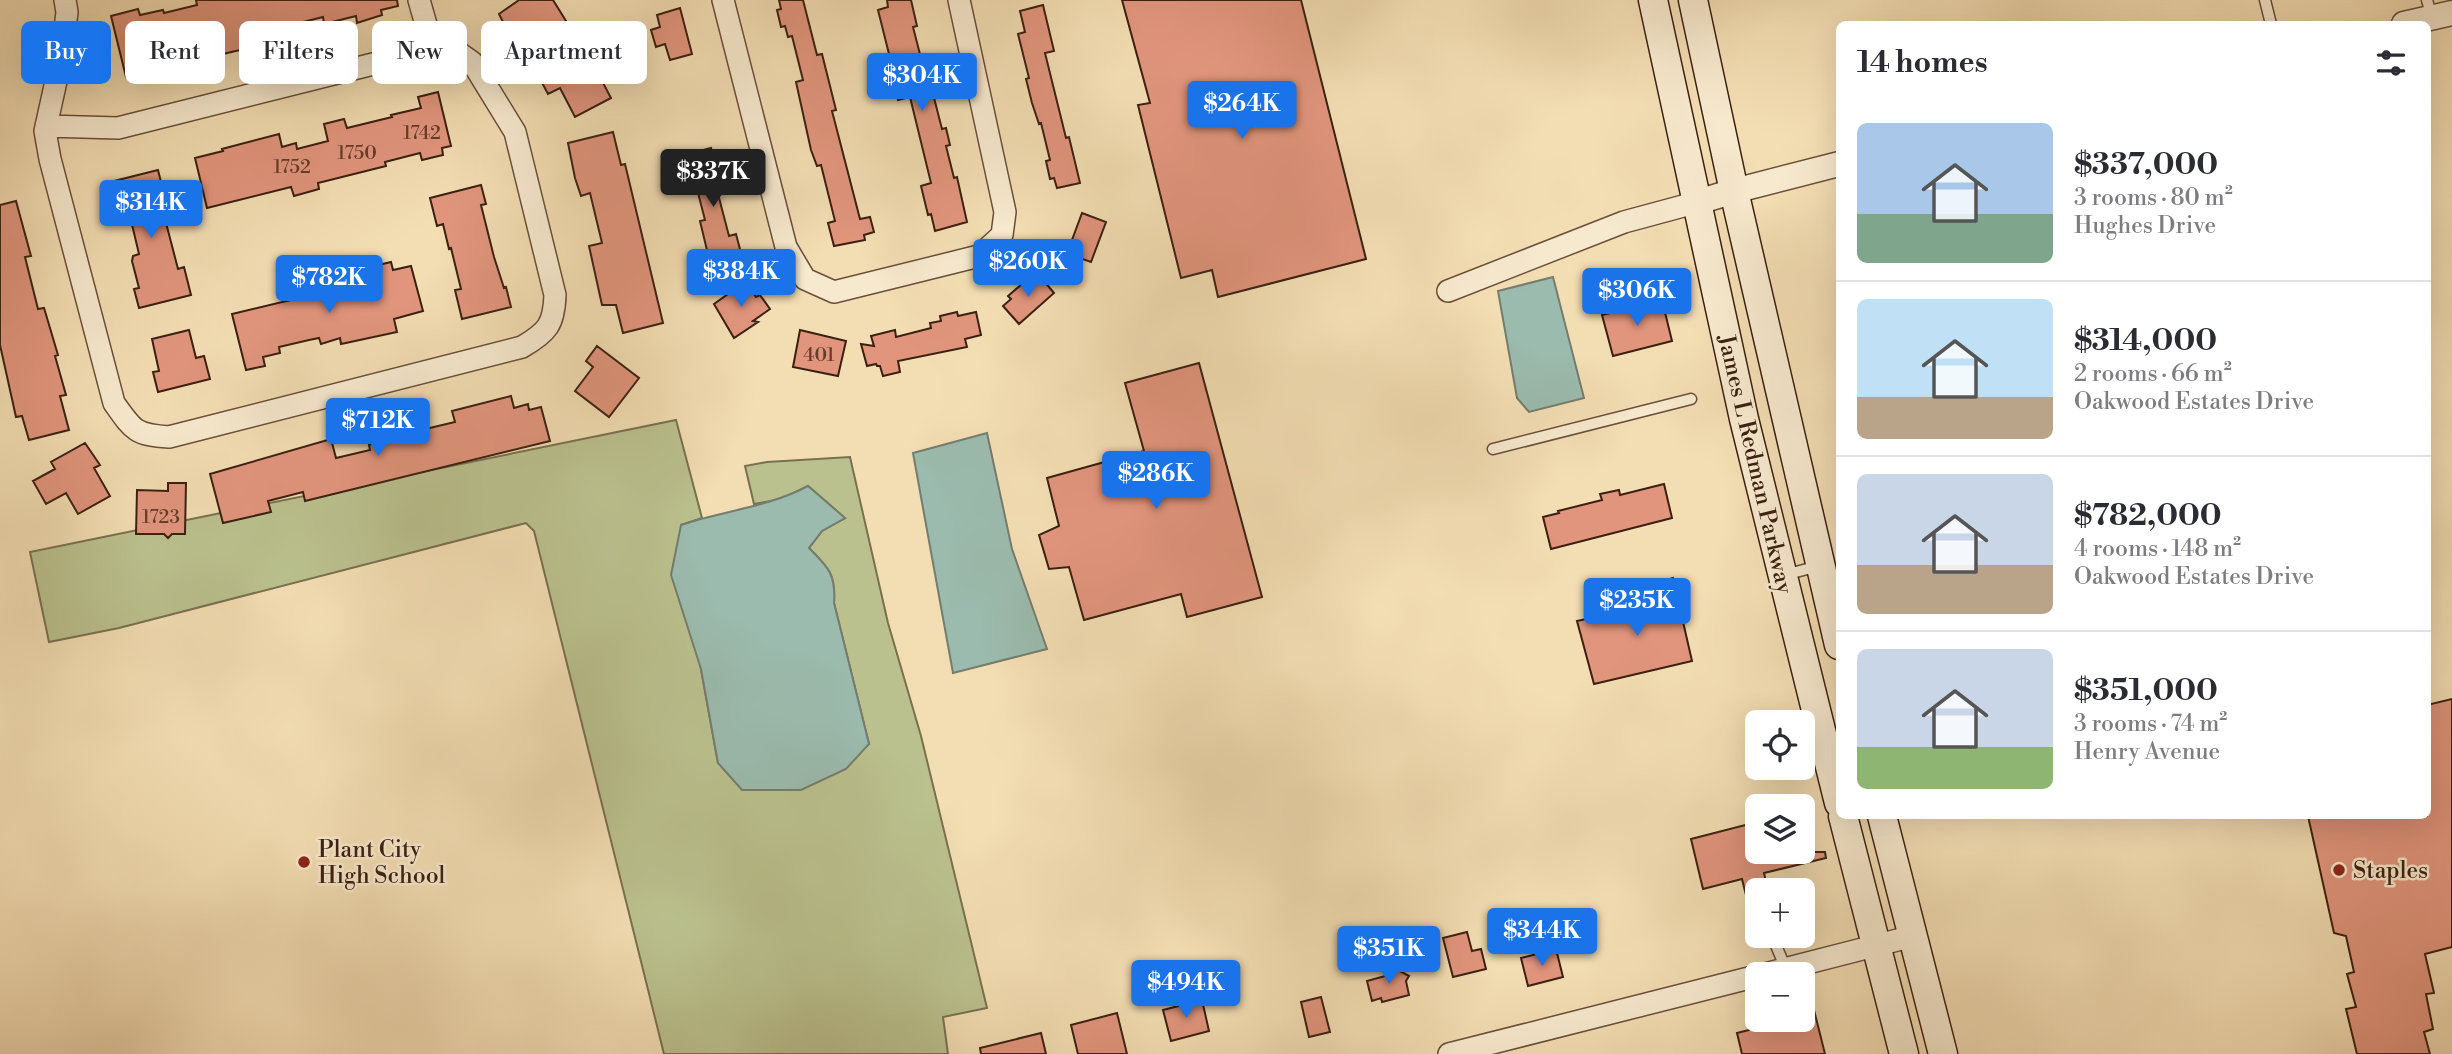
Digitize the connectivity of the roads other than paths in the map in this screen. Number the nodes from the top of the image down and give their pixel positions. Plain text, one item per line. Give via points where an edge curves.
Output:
1 (65, 0) edge
2 (419, 0) edge
3 (723, 0) edge
4 (959, 0) edge
5 (1653, 0) edge
6 (1669, 0) edge
7 (1693, 0) edge
8 (2265, 0) edge
9 (2437, 10) edge
10 (425, 21) edge
11 (2270, 21) edge
12 (2411, 21) edge
13 (467, 58) edge
14 (372, 64) edge
15 (46, 126) junction
16 (1836, 165) edge
17 (1734, 191) junction
18 (1698, 202) junction
19 (1448, 291) dead end
20 (1691, 399) dead end
21 (1493, 449) dead end
22 (1819, 566) junction
23 (1781, 575) junction
24 (1836, 633) edge
25 (1836, 791) edge
26 (1844, 819) edge
27 (1883, 819) edge
28 (1913, 936) junction
29 (1876, 946) junction
30 (1813, 962) edge
31 (1745, 979) edge
32 (1449, 1054) edge
33 (1903, 1054) edge
34 (1944, 1054) edge

1 - 15 street via 62,54
2 - 10 street
3 - 4 street via 786,247 805,279 834,292 979,256 1002,235 1004,212
5 - 18 main road, James L Redman Parkway
6 - 17 main road via 1699,136 1713,168
7 - 17 main road, James L Redman Parkway
8 - 11 lane
9 - 12 street
13 - 15 street via 515,132 555,295 554,317 542,336 522,347 169,436 132,428 114,403 50,159
14 - 15 street via 118,128
16 - 17 street
17 - 18 street
17 - 22 main road, James L Redman Parkway
18 - 19 street via 1624,222
18 - 23 main road, James L Redman Parkway
20 - 21 lane
22 - 23 lane
22 - 24 main road, James L Redman Parkway
23 - 25 main road, James L Redman Parkway
26 - 29 main road
27 - 28 main road
28 - 29 street
28 - 34 main road
29 - 30 street
29 - 33 main road
31 - 32 street

